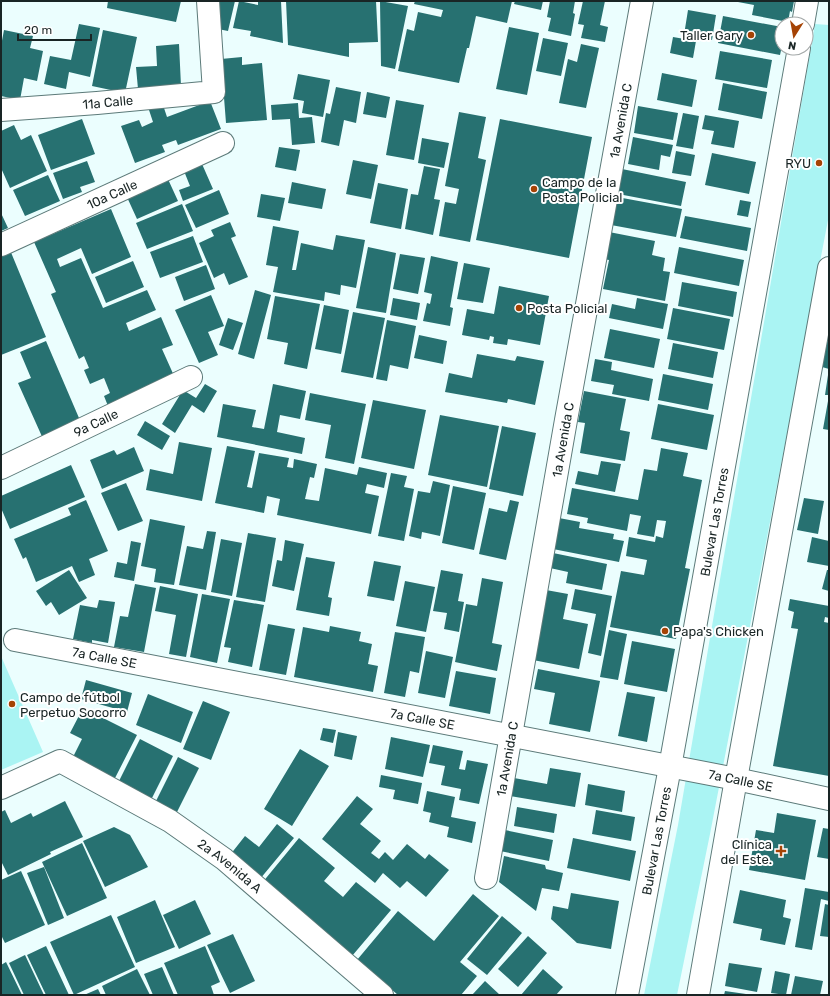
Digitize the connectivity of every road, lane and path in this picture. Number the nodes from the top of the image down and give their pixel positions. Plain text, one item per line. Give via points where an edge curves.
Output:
1 (208, 1) edge
2 (642, 1) edge
3 (808, 1) edge
4 (805, 16) edge
5 (798, 56) edge
6 (1, 110) edge
7 (223, 143) dead end
8 (1, 245) edge
9 (829, 268) edge
10 (191, 377) dead end
11 (1, 468) edge
12 (15, 640) dead end
13 (510, 736) junction
14 (670, 767) junction
15 (736, 779) junction
16 (1, 788) edge
17 (829, 799) edge
18 (486, 878) dead end
19 (382, 995) edge
20 (627, 995) edge
21 (698, 995) edge

1 - 6 street, 11a Calle via 214,92
2 - 13 street, 1a Avenida C
3 - 4 street
5 - 14 street, Bulevar Las Torres
7 - 8 street, 10a Calle
9 - 15 street
10 - 11 street, 9a Calle
12 - 13 street, 7a Calle SE
13 - 14 street, 7a Calle SE
13 - 18 street, 1a Avenida C
14 - 15 street, 7a Calle SE
14 - 20 street, Bulevar Las Torres
15 - 17 street, 7a Calle SE
15 - 21 street
16 - 19 street, 2a Avenida A via 60,761 170,821 224,859

